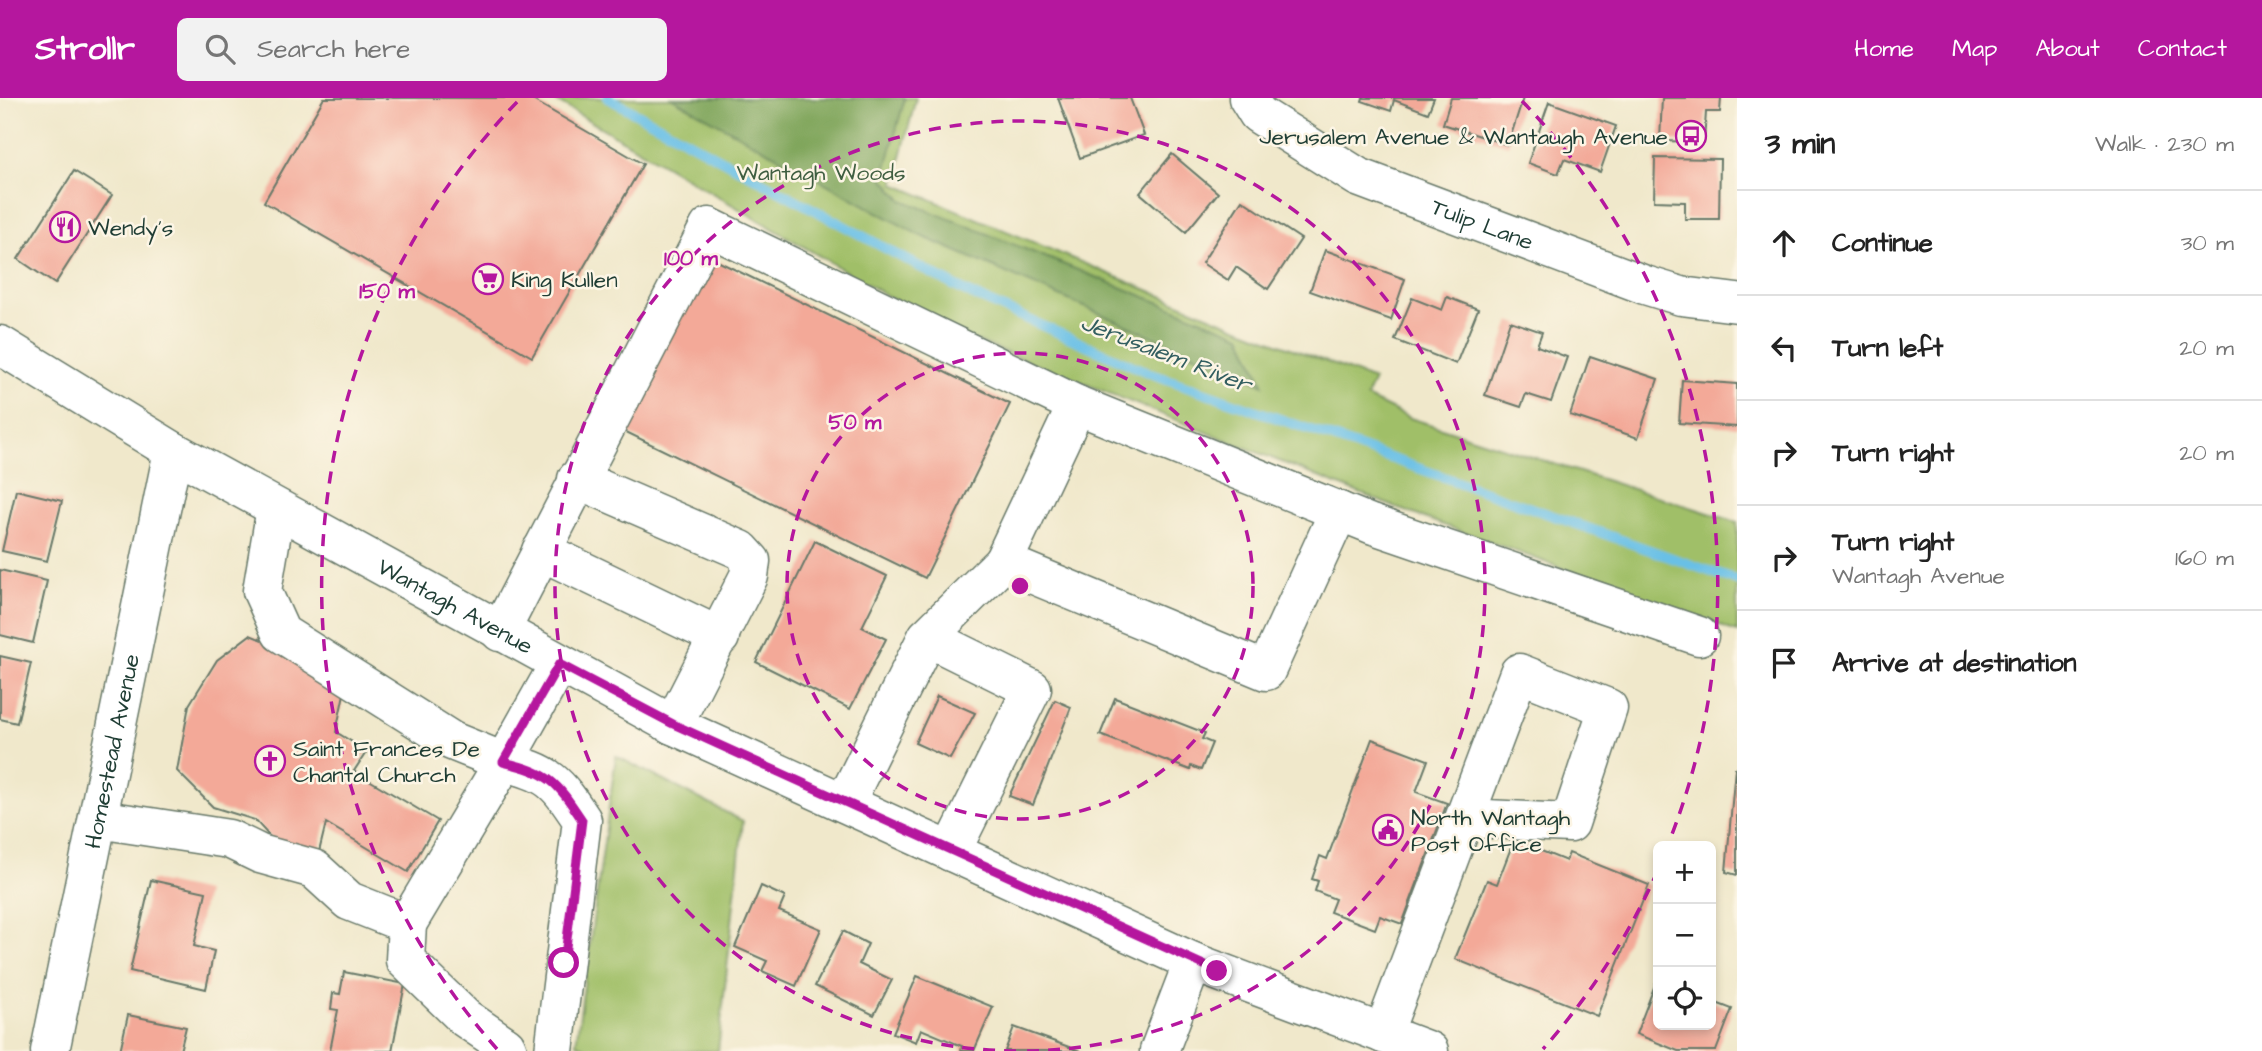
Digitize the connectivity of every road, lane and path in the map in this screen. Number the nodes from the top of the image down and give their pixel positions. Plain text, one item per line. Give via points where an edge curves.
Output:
1 (1248, 98) edge
2 (1737, 303) edge
3 (0, 345) edge
4 (1077, 405) junction
5 (173, 451) junction
6 (577, 479) junction
7 (276, 508) junction
8 (1339, 511) junction
9 (541, 551) junction
10 (1003, 562) junction
11 (500, 632) junction
12 (1699, 636) dead end
13 (720, 637) junction
14 (927, 637) junction
15 (559, 664) junction
16 (673, 724) junction
17 (503, 762) junction
18 (845, 803) junction
19 (1465, 818) dead end
20 (98, 819) junction
21 (951, 852) junction
22 (407, 924) junction
23 (1193, 962) junction
24 (1383, 1034) junction
25 (50, 1051) edge
26 (508, 1051) edge
27 (555, 1051) edge
28 (1159, 1051) edge
29 (1429, 1051) edge

1 - 2 main road, Tulip Lane via 1258,114 1358,177 1645,285 1681,296
3 - 5 main road, Wantagh Avenue
4 - 6 main road via 709,226
4 - 8 main road
4 - 10 main road
5 - 7 main road, Wantagh Avenue
5 - 20 main road, Homestead Avenue
6 - 9 main road
6 - 13 main road via 741,550 751,561 749,576
7 - 11 main road, Wantagh Avenue
7 - 17 main road via 262,591 281,633 452,741
8 - 10 main road via 1266,671
8 - 12 main road
9 - 11 main road
9 - 13 main road
10 - 14 main road
11 - 15 main road, Wantagh Avenue
13 - 16 main road
14 - 18 main road
14 - 21 main road via 1032,689
15 - 16 main road, Wantagh Avenue
15 - 17 main road
16 - 18 main road, Wantagh Avenue
17 - 22 main road
17 - 27 main road via 541,772 561,789 582,820
18 - 21 main road, Wantagh Avenue
19 - 24 main road
20 - 22 main road via 229,839 260,854 314,869 349,901
20 - 25 main road, Homestead Avenue
21 - 23 main road, Wantagh Avenue
22 - 26 main road via 405,960 464,1018
23 - 24 main road, Wantagh Avenue
23 - 28 main road
24 - 29 main road, Wantagh Avenue

